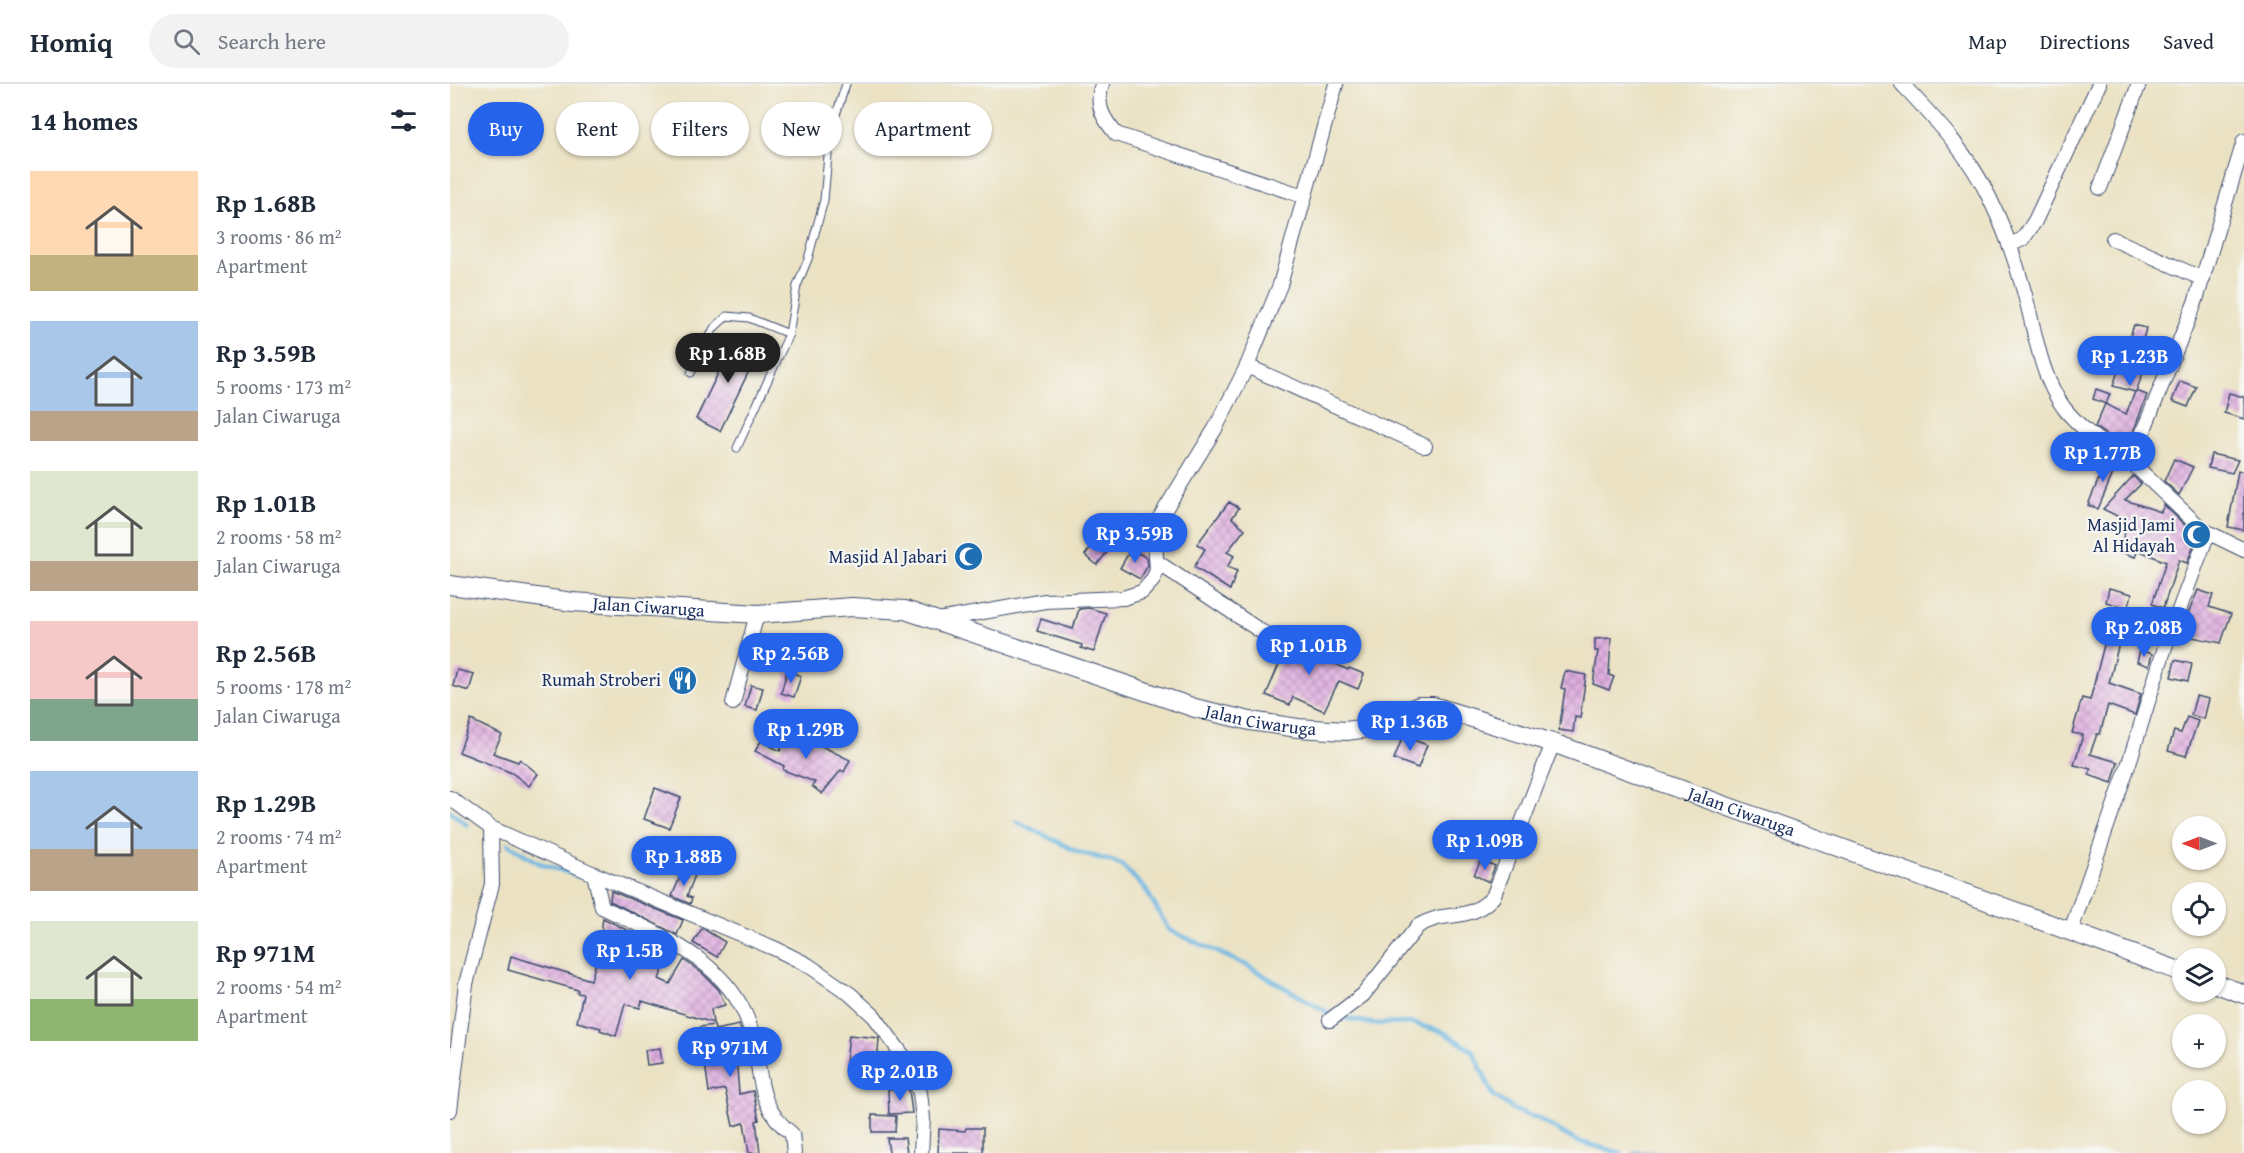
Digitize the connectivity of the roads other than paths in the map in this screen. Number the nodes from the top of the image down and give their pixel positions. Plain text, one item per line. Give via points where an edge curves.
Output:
1 (846, 84) edge
2 (1102, 84) edge
3 (1336, 84) edge
4 (1902, 84) edge
5 (2099, 84) edge
6 (2139, 84) edge
7 (2244, 141) edge
8 (2100, 188) dead end
9 (1303, 196) junction
10 (2113, 239) dead end
11 (2009, 245) junction
12 (2203, 279) junction
13 (789, 334) junction
14 (1246, 366) junction
15 (691, 373) dead end
16 (1425, 446) dead end
17 (737, 448) dead end
18 (2131, 462) junction
19 (2208, 533) junction
20 (2244, 550) edge
21 (1157, 562) junction
22 (450, 585) edge
23 (757, 615) junction
24 (938, 620) junction
25 (1280, 640) dead end
26 (733, 703) dead end
27 (1553, 743) junction
28 (450, 798) edge
29 (491, 828) junction
30 (594, 874) junction
31 (2071, 930) junction
32 (2172, 968) edge
33 (2226, 988) edge
34 (2244, 994) edge
35 (1330, 1020) dead end
36 (450, 1110) edge
37 (794, 1153) edge
38 (921, 1153) edge

1 - 13 lane via 830,133 824,200 797,286
2 - 9 street via 1098,97 1102,117 1116,134
3 - 9 street
4 - 11 street via 1962,149 1990,198
5 - 11 street via 2035,221 2023,238
6 - 8 street
7 - 12 street
9 - 14 street via 1280,285
10 - 12 street
11 - 18 street via 2052,389 2084,429
12 - 18 street
13 - 15 lane via 749,318 727,316 714,328
13 - 17 lane
14 - 16 street
14 - 21 street via 1215,429 1157,519 1152,534
18 - 19 street
19 - 20 street
19 - 31 street via 2165,646
21 - 24 street via 1148,586 1123,598 1045,601
21 - 25 street via 1239,618
22 - 23 street, Jalan Ciwaruga via 573,603
23 - 24 street, Jalan Ciwaruga via 852,607 904,610
23 - 26 street
24 - 27 street, Jalan Ciwaruga via 1195,708 1250,722 1346,731 1368,729 1419,706 1433,706
27 - 31 street, Jalan Ciwaruga
27 - 35 street via 1494,897 1471,914 1430,919 1418,926 1363,995
28 - 29 street
29 - 30 street
29 - 36 street via 492,884 466,984
30 - 37 street via 602,907 677,943 732,993 751,1029 761,1092 777,1123 792,1134
30 - 38 street via 808,965 850,994 874,1016 909,1064 920,1093
31 - 32 street, Jalan Ciwaruga
33 - 34 street

